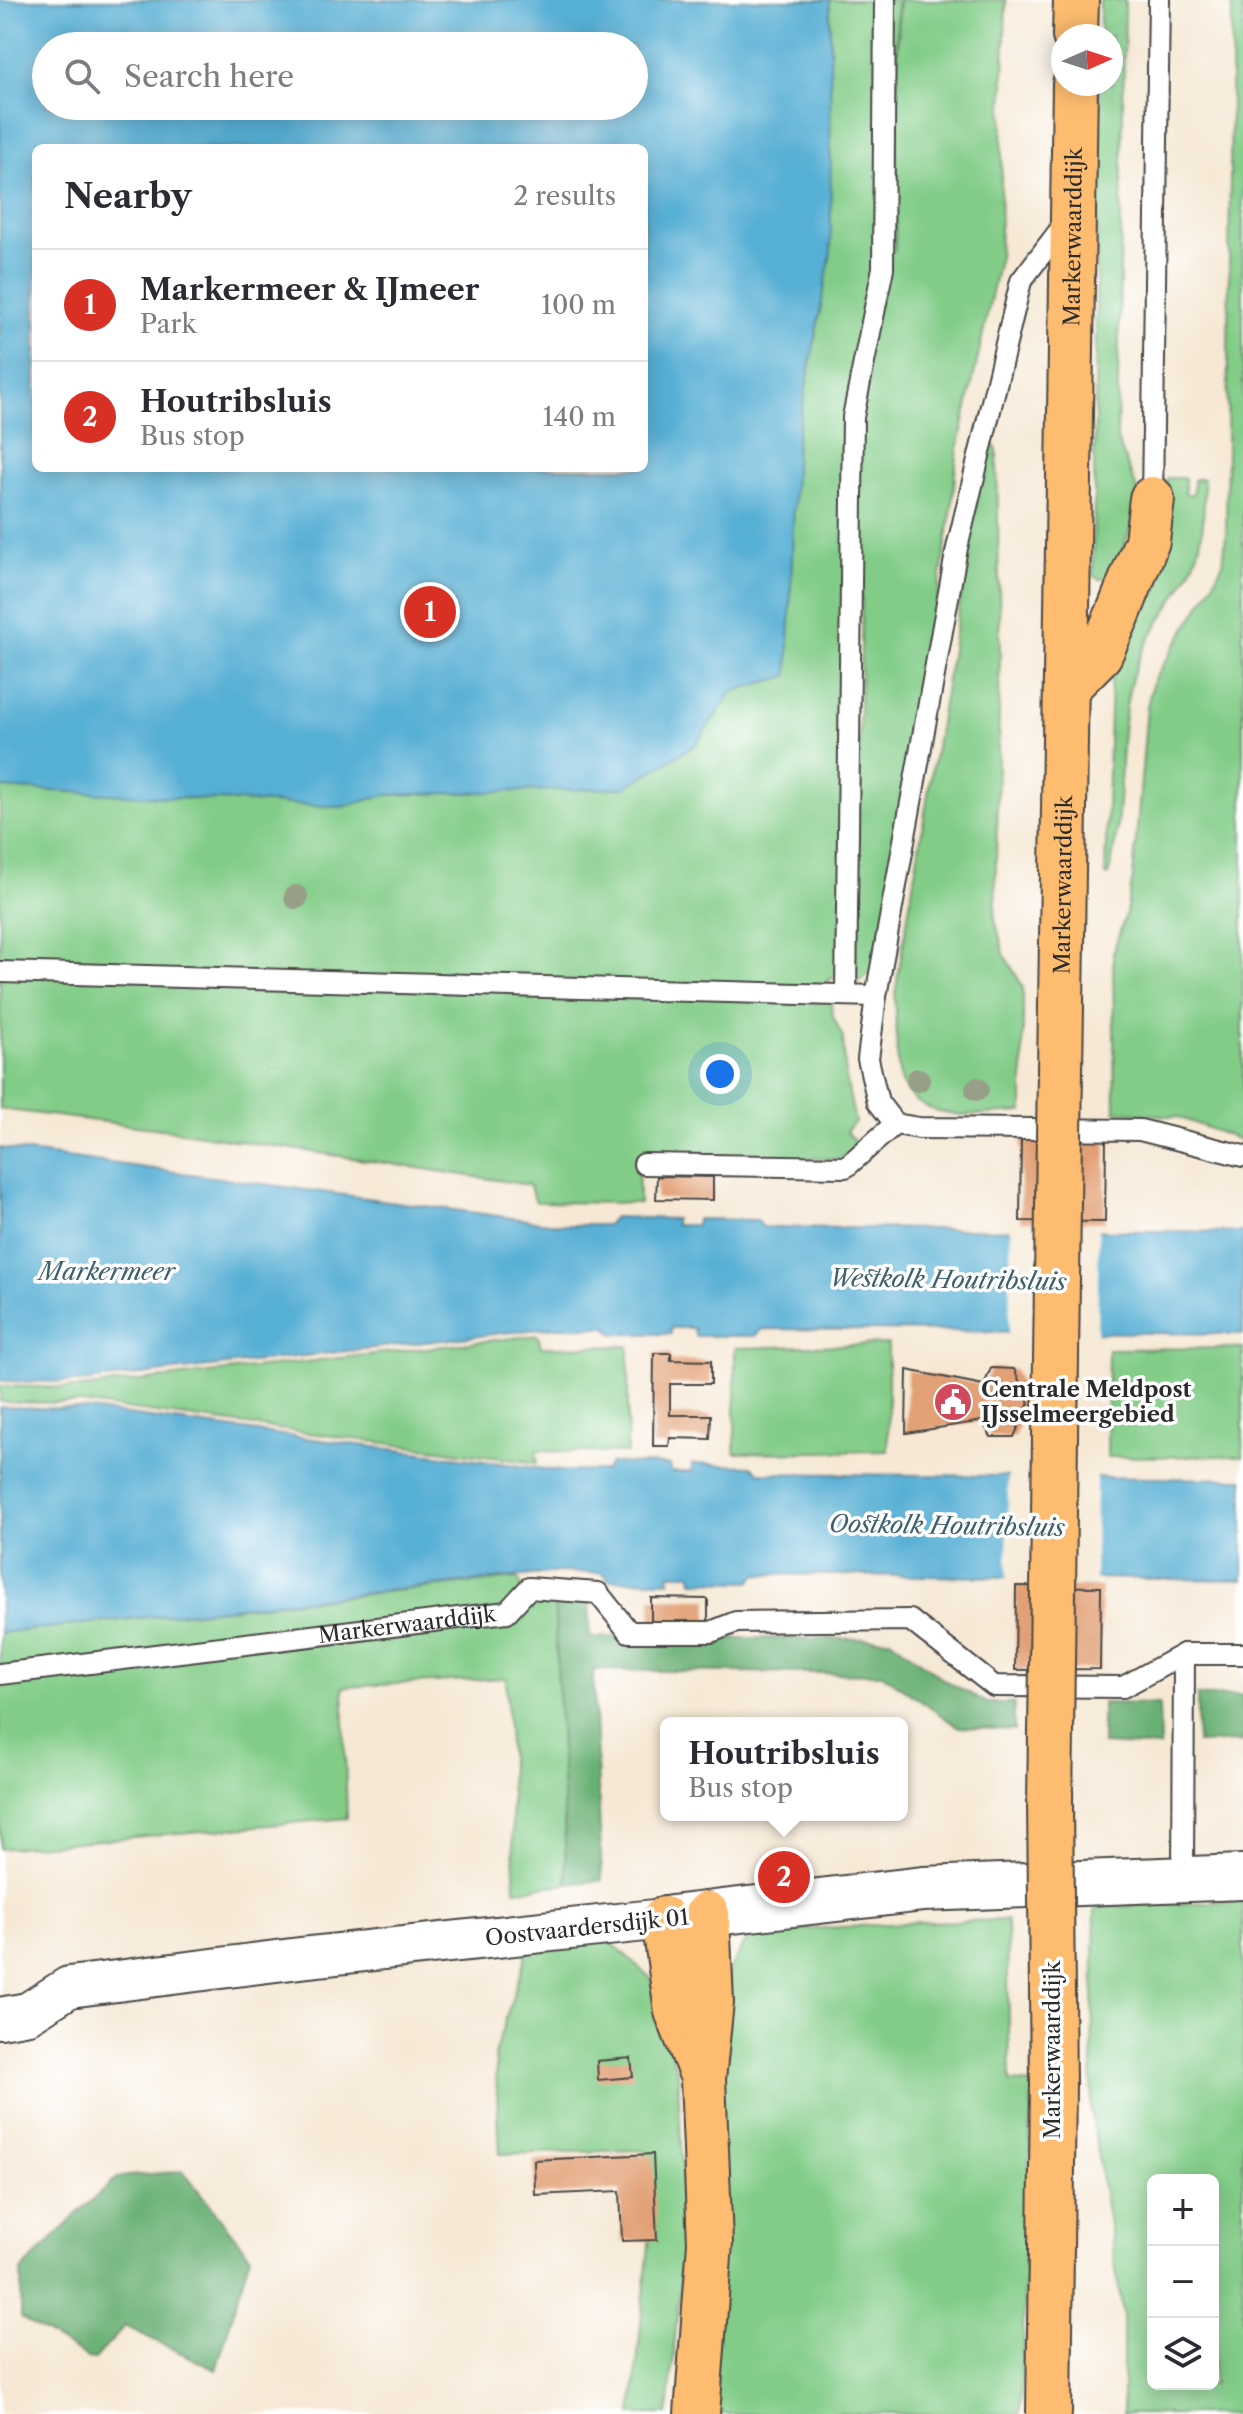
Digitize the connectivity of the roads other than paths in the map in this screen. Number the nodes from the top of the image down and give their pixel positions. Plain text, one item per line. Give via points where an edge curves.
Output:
1 (885, 0) edge
2 (1076, 0) edge
3 (1159, 0) edge
4 (1075, 24) edge
5 (1075, 96) edge
6 (1073, 213) junction
7 (1152, 499) joint
8 (1067, 687) junction
9 (0, 972) edge
10 (846, 995) junction
11 (876, 996) junction
12 (895, 1124) junction
13 (1243, 1156) edge
14 (644, 1164) dead end
15 (1184, 1654) junction
16 (1243, 1654) edge
17 (0, 1674) edge
18 (1183, 1877) junction
19 (1243, 1877) edge
20 (686, 1916) junction
21 (0, 2018) edge
22 (697, 2414) edge
23 (1049, 2414) edge

1 - 10 lane via 883,268 853,417
2 - 4 main road
3 - 7 lane
5 - 6 main road, Markerwaarddijk
6 - 8 main road, Markerwaarddijk
6 - 11 lane via 1021,281 957,548
7 - 8 main road via 1147,541 1100,654
8 - 23 main road, Markerwaarddijk, bridge via 1050,1792
9 - 10 lane
10 - 11 lane
11 - 12 lane via 868,1059 878,1102
12 - 13 lane via 1140,1130
12 - 14 lane via 846,1167
15 - 16 lane
15 - 17 lane, Markerwaarddijk via 1123,1687 994,1686 910,1620 736,1622 711,1632 629,1632 598,1593 529,1588 507,1612
15 - 18 lane
18 - 19 street, Oostvaardersdijk 01
18 - 20 street, Oostvaardersdijk 01 via 923,1889
20 - 21 street, Oostvaardersdijk 01 via 69,1987 28,2013
20 - 22 main road via 711,2002 703,2079 710,2243

